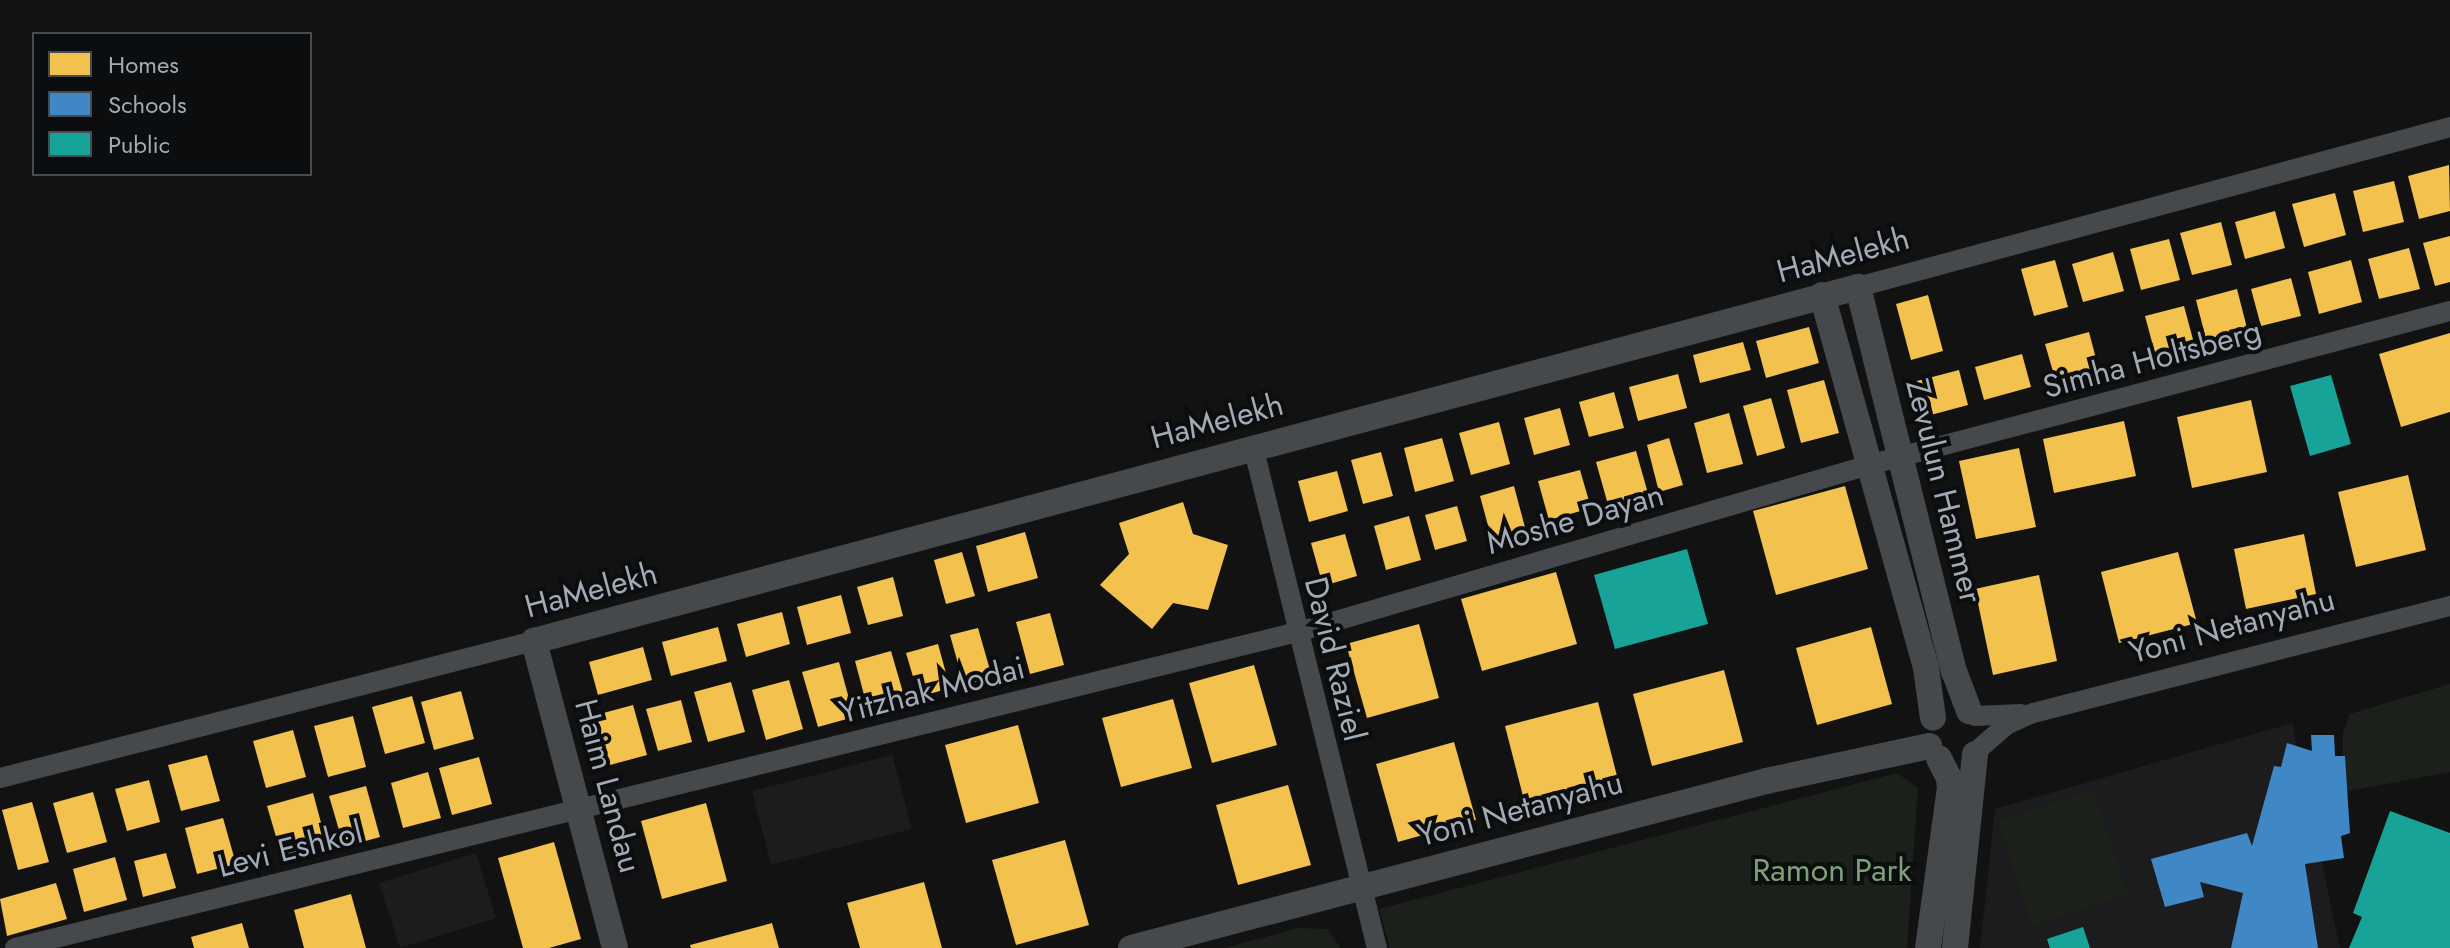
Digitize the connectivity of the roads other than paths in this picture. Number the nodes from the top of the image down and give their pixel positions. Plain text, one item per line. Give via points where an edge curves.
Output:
1 (2450, 127) edge
2 (1858, 287) junction
3 (1822, 295) junction
4 (2450, 311) edge
5 (1253, 446) junction
6 (1901, 457) junction
7 (1869, 465) junction
8 (2450, 606) edge
9 (1298, 632) junction
10 (534, 641) junction
11 (2033, 713) junction
12 (1972, 714) junction
13 (1933, 718) junction
14 (1978, 751) junction
15 (1934, 752) junction
16 (0, 778) edge
17 (580, 808) junction
18 (1360, 886) junction
19 (15, 948) edge
20 (615, 948) edge
21 (1131, 948) edge
22 (1377, 948) edge
23 (1928, 948) edge
24 (1955, 948) edge

1 - 2 street, HaMelekh
2 - 3 street, HaMelekh
2 - 6 street, Zevulun Hammer
3 - 5 street, HaMelekh
3 - 7 street, Zevulun Hammer
4 - 6 street, Simha Holtsberg
5 - 9 street, David Raziel
5 - 10 street, HaMelekh
6 - 7 street, Simha Holtsberg
6 - 12 street, Zevulun Hammer via 1954,671
7 - 9 street, Moshe Dayan
7 - 13 street, Zevulun Hammer via 1926,668
8 - 11 street, Yoni Netanyahu
9 - 17 street, Yitzhak Modai
9 - 18 street, David Raziel
10 - 16 street, HaMelekh
10 - 17 street, Haim Landau
11 - 12 street, Yoni Netanyahu
11 - 14 street, Yoni Netanyahu via 2008,724
12 - 13 street via 1946,709
12 - 14 street via 1982,731
13 - 15 street via 1927,737
14 - 15 street via 1962,762
14 - 24 street
15 - 18 street, Yoni Netanyahu via 1766,781
15 - 23 street via 1950,788
17 - 19 street, Levi Eshkol
17 - 20 street, Haim Landau
18 - 21 street, Yoni Netanyahu
18 - 22 street, David Raziel

